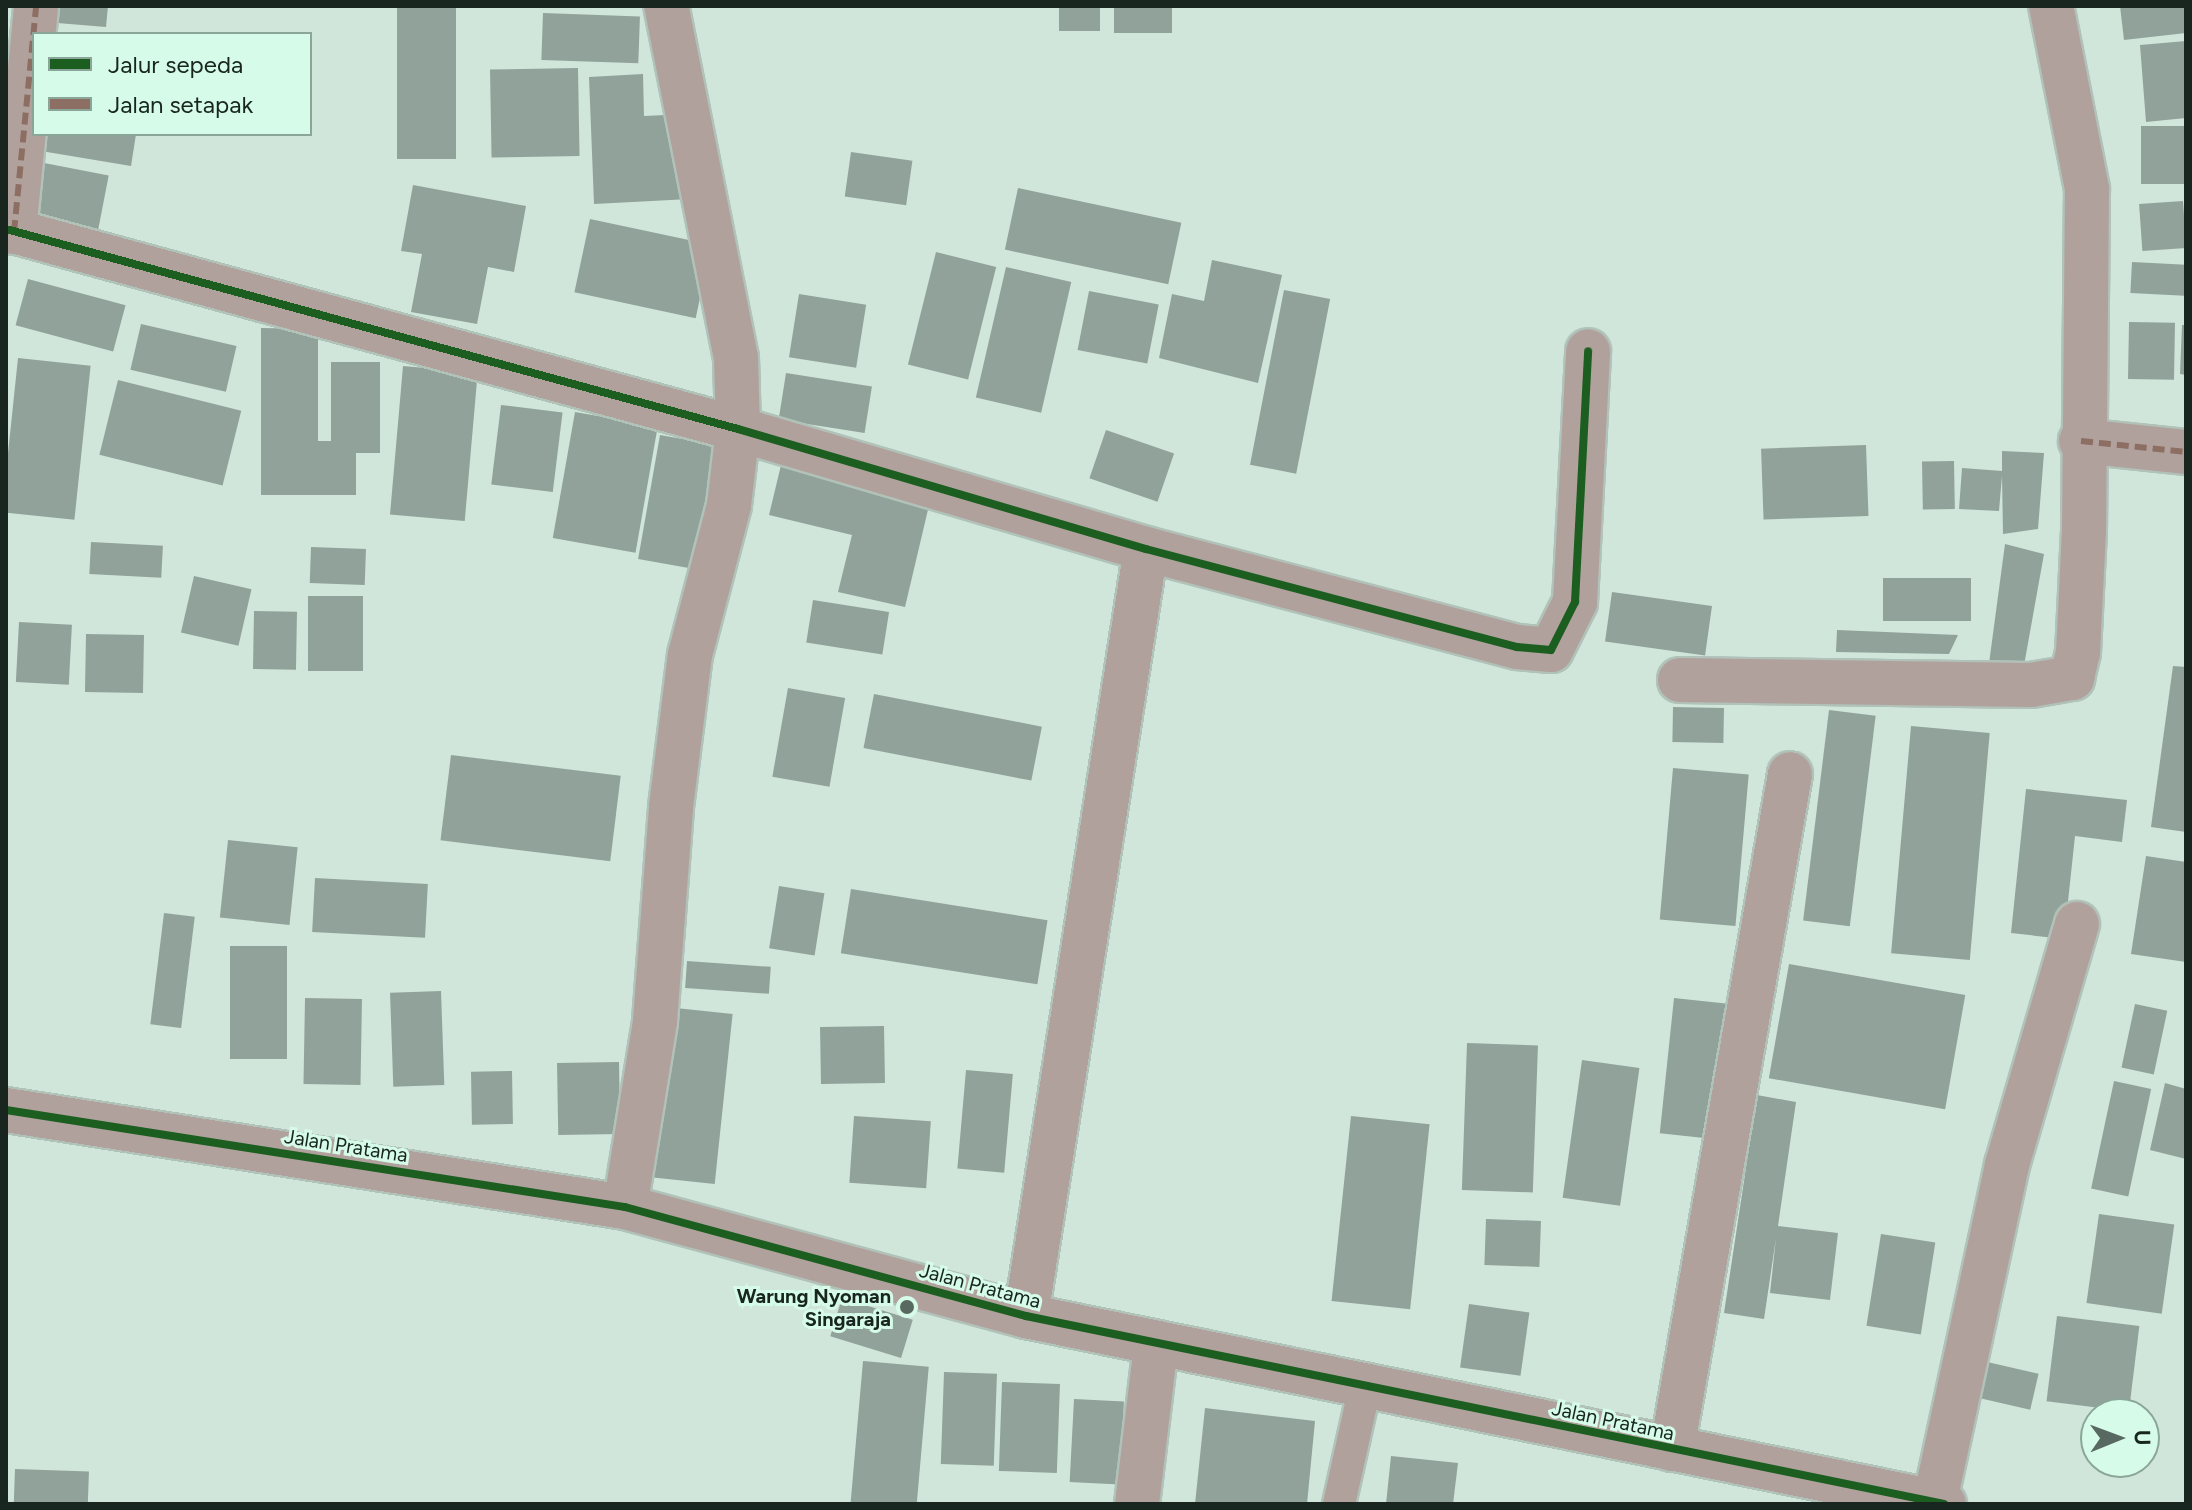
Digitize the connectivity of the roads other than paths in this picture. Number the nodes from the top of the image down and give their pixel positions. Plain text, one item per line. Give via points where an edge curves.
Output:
1 (36, 6) edge
2 (666, 6) edge
3 (2051, 6) edge
4 (33, 32) edge
5 (32, 40) edge
6 (10, 230) edge
7 (1588, 351) dead end
8 (738, 429) junction
9 (2081, 441) junction
10 (2186, 452) edge
11 (1146, 549) junction
12 (1680, 680) dead end
13 (1790, 774) dead end
14 (2077, 924) dead end
15 (6, 1111) edge
16 (625, 1207) junction
17 (1026, 1316) junction
18 (1156, 1344) junction
19 (1365, 1387) junction
20 (1672, 1449) junction
21 (1940, 1503) edge
22 (1137, 1504) edge
23 (1339, 1504) edge

1 - 4 street
2 - 8 street via 736,358
3 - 9 street via 2087,189
5 - 6 street
6 - 8 street
7 - 11 street via 1575,602 1551,650 1517,647
8 - 11 street
8 - 16 street via 729,505 690,655 671,807 655,1021
9 - 10 street
9 - 12 street via 2084,531 2072,678 2031,685
11 - 17 street
13 - 20 street
14 - 21 street via 2007,1165
15 - 16 street, Jalan Pratama
16 - 17 street, Jalan Pratama
17 - 18 street, Jalan Pratama
18 - 19 street, Jalan Pratama
18 - 22 street
19 - 20 street, Jalan Pratama
19 - 23 lane
20 - 21 street, Jalan Pratama

